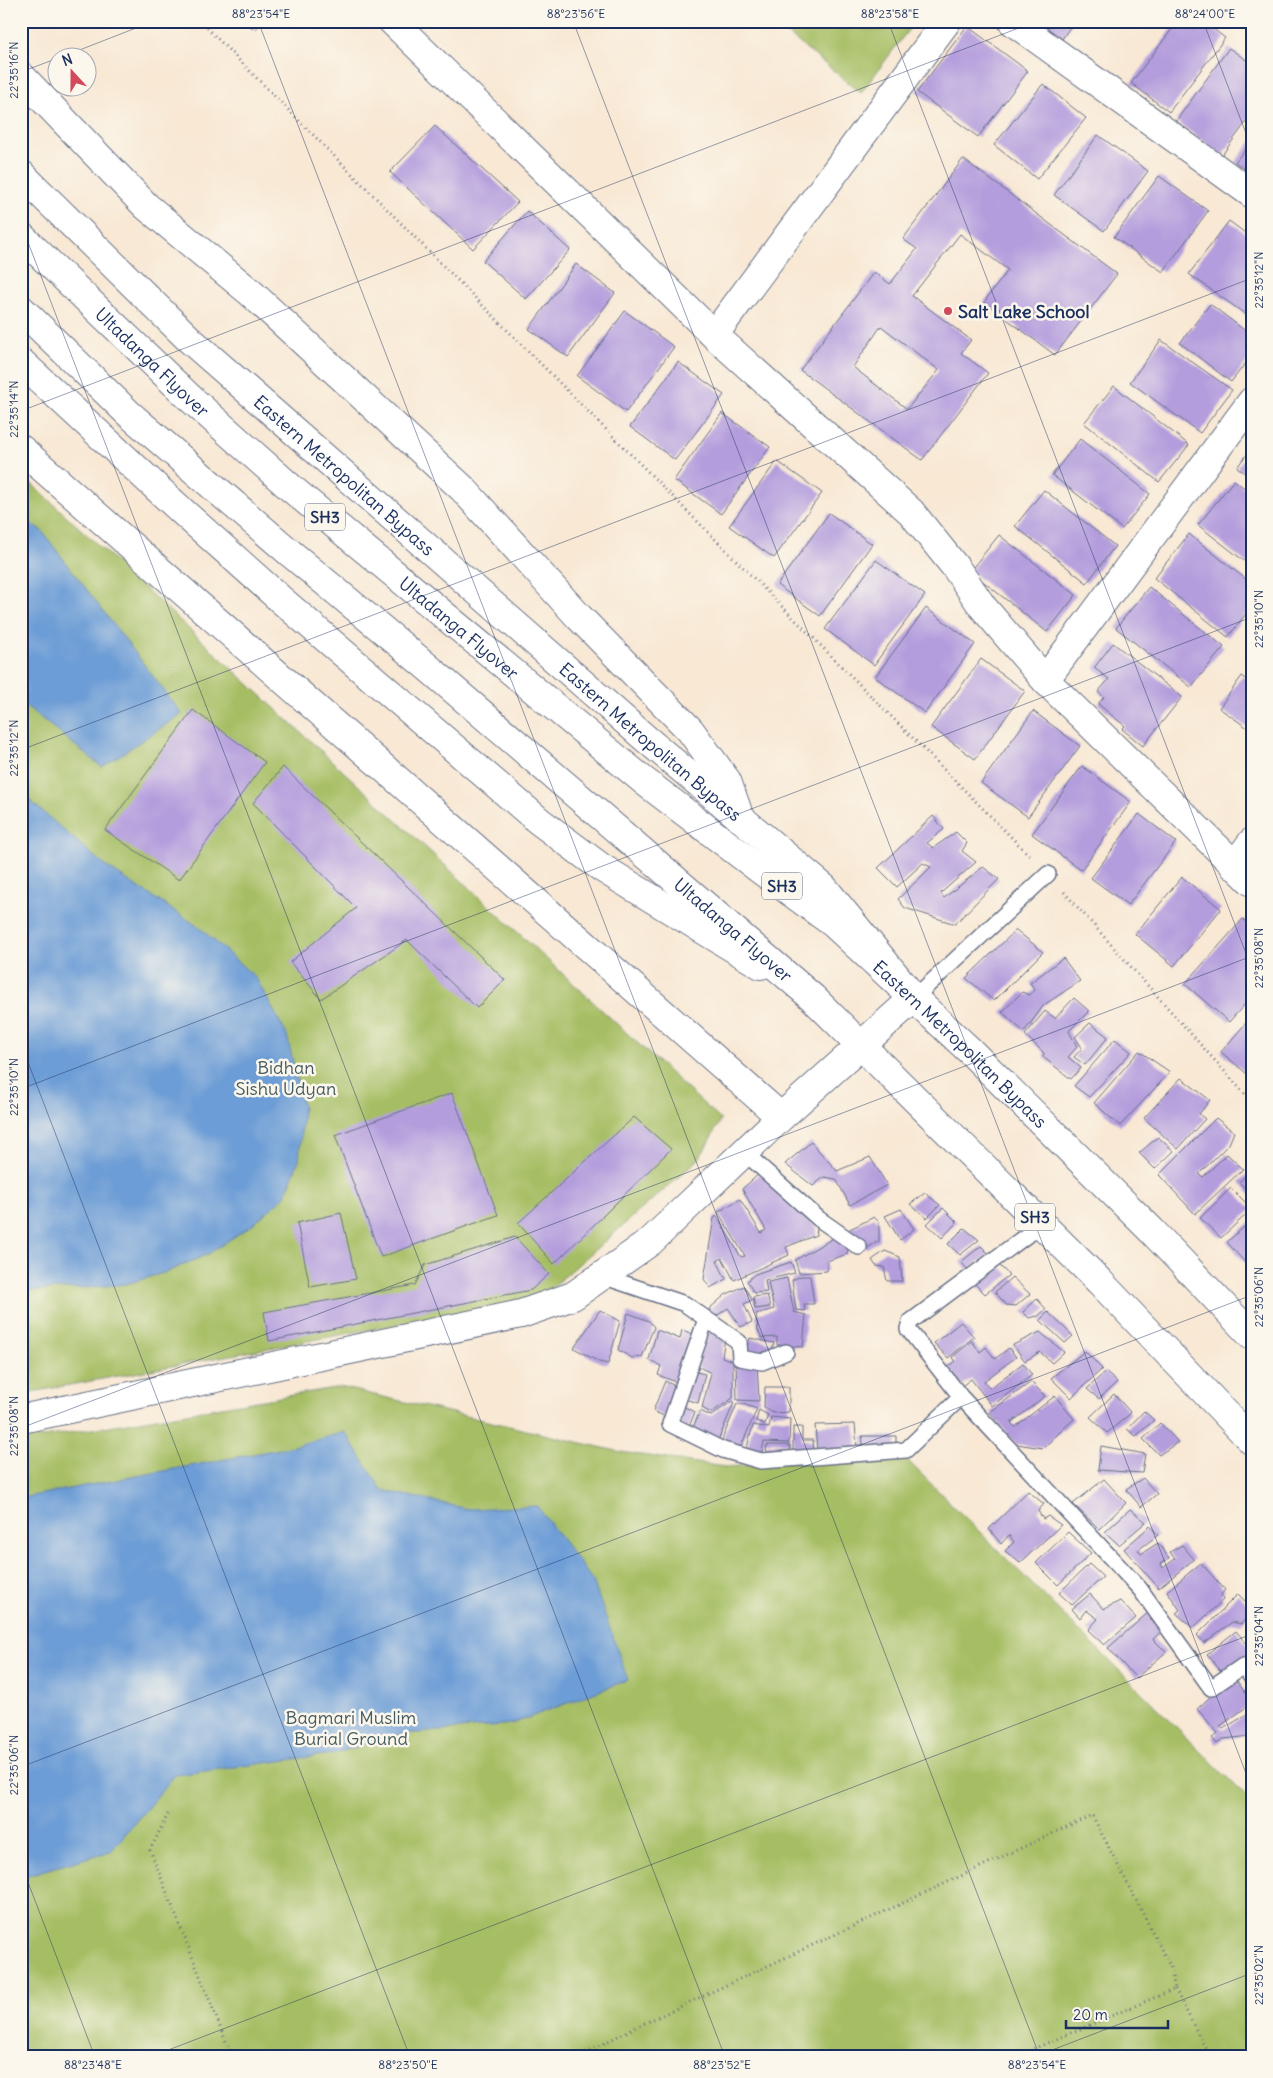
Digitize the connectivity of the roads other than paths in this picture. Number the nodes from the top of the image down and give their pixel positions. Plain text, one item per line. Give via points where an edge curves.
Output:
1 (392, 21) edge
2 (947, 21) edge
3 (1012, 21) edge
4 (21, 76) edge
5 (21, 174) edge
6 (1252, 194) edge
7 (21, 236) edge
8 (21, 309) edge
9 (714, 334) junction
10 (21, 362) edge
11 (1252, 401) edge
12 (21, 449) edge
13 (1046, 680) junction
14 (740, 818) junction
15 (1252, 842) edge
16 (1048, 874) road end
17 (1243, 874) edge
18 (813, 998) junction
19 (914, 998) junction
20 (862, 1046) junction
21 (781, 1118) junction
22 (745, 1153) junction
23 (1042, 1224) junction
24 (859, 1247) dead end
25 (602, 1276) junction
26 (706, 1319) junction
27 (1252, 1336) edge
28 (786, 1352) dead end
29 (961, 1397) junction
30 (21, 1419) edge
31 (1252, 1440) edge
32 (1252, 1678) edge

1 - 9 main road
2 - 9 main road
3 - 6 main road
4 - 14 main road via 146,206 251,293 463,489 579,617 690,730 727,780
5 - 14 main road, Eastern Metropolitan Bypass via 190,340
7 - 19 main road, Ultadanga Flyover / SH3 via 190,398 292,489 644,780 834,924
8 - 18 main road, Ultadanga Flyover / SH3 via 136,419
9 - 13 main road via 910,512 982,606
10 - 18 main road via 184,514 538,821 602,868
11 - 13 main road
12 - 21 main road
13 - 17 main road
14 - 19 main road, Eastern Metropolitan Bypass via 824,888
15 - 17 main road
16 - 19 lane
18 - 20 main road, SH3
19 - 20 main road
19 - 27 main road, Eastern Metropolitan Bypass / SH3 via 1145,1225
20 - 21 main road
20 - 23 main road, SH3
21 - 22 main road
22 - 24 lane via 819,1219
22 - 25 main road via 650,1242
23 - 29 lane via 910,1322 908,1329 911,1334
23 - 31 main road, SH3
25 - 26 lane via 685,1304
25 - 30 main road via 574,1296 522,1314
26 - 28 lane via 739,1342 740,1358 762,1362
26 - 29 lane via 670,1424 723,1450 761,1461 906,1450
29 - 32 lane via 1140,1589 1211,1688 1243,1666

